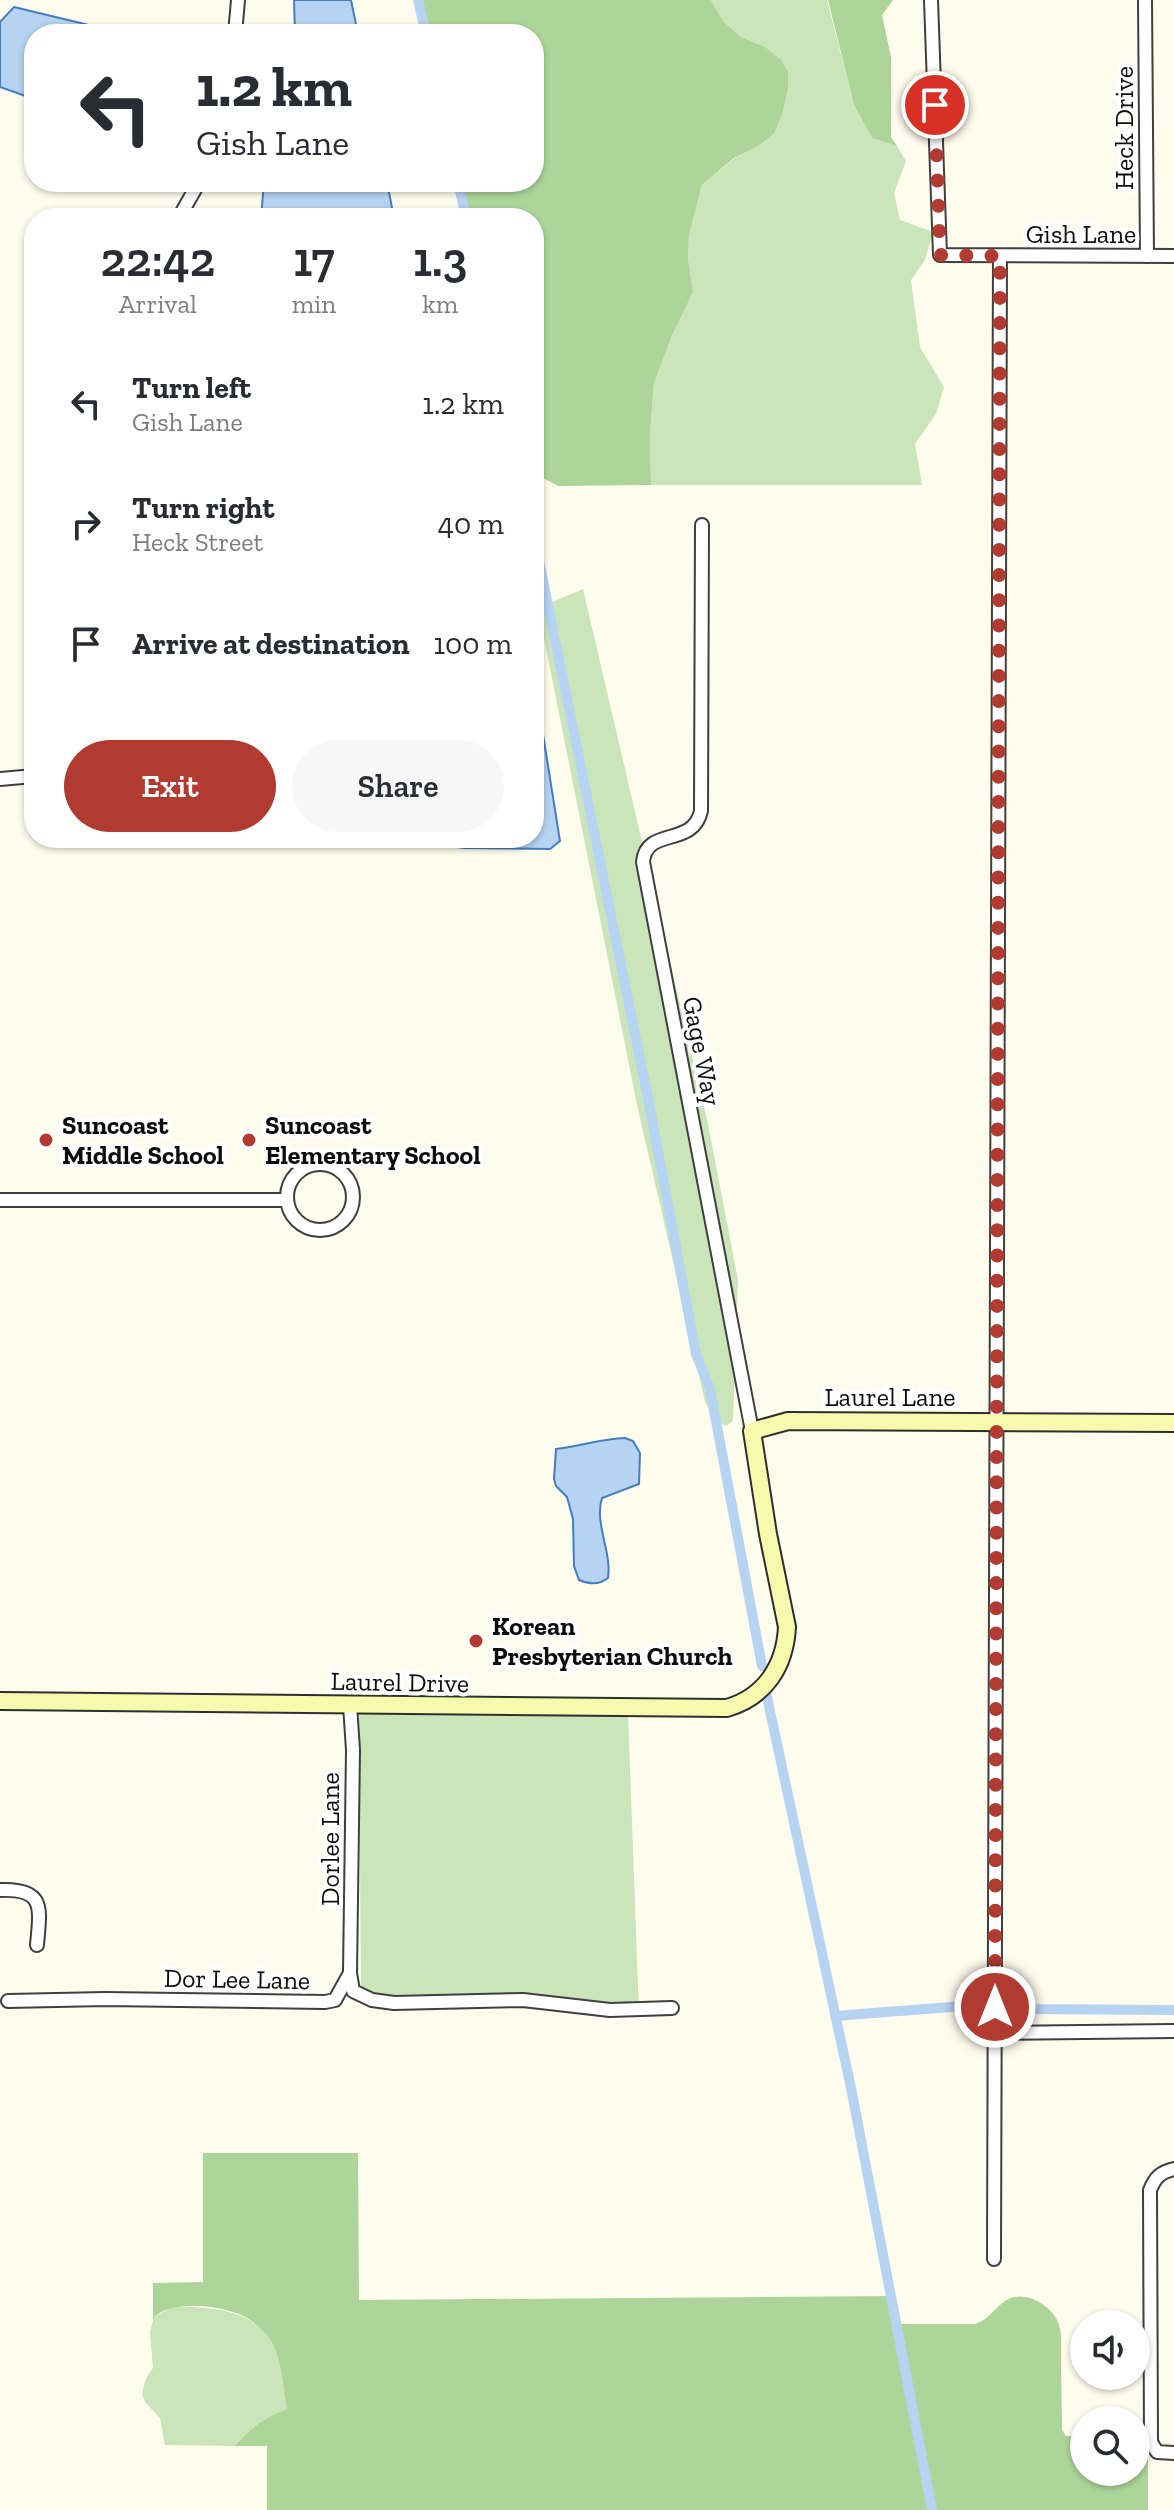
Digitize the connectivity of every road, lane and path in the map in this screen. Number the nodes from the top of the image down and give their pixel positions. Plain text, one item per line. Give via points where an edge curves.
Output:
1 (238, 0) edge
2 (931, 0) edge
3 (1145, 0) edge
4 (236, 24) edge
5 (1000, 256) junction
6 (1147, 256) junction
7 (1174, 256) edge
8 (702, 525) dead end
9 (24, 777) edge
10 (0, 779) edge
11 (0, 1200) edge
12 (287, 1200) junction
13 (995, 1421) junction
14 (1174, 1423) edge
15 (752, 1431) junction
16 (785, 1615) joint
17 (0, 1701) edge
18 (350, 1705) junction
19 (0, 1890) edge
20 (37, 1945) dead end
21 (350, 1973) junction
22 (8, 2001) dead end
23 (672, 2008) dead end
24 (1174, 2031) edge
25 (995, 2033) junction
26 (1174, 2169) edge
27 (994, 2259) dead end
28 (1174, 2453) edge

1 - 4 street
2 - 5 street, Gish Lane via 940,255
3 - 6 street, Heck Drive
5 - 6 street, Gish Lane
5 - 13 street
6 - 7 street, Gish Lane
8 - 15 street, Gage Way via 701,811 692,829 651,843 643,862
9 - 10 street
11 - 12 street
12 - 12 street via 306,1227 329,1228 347,1215 352,1193 336,1168 316,1164 297,1172
13 - 14 street, Laurel Lane
13 - 15 street, Laurel Lane via 788,1421
13 - 25 street
15 - 16 street, Gage Way
16 - 18 street, Laurel Drive via 786,1638 776,1671 761,1691 727,1708
17 - 18 street, Laurel Drive
18 - 21 street, Dorlee Lane
19 - 20 street via 35,1896 40,1909
21 - 22 street, Dor Lee Lane via 335,2000 325,2002
21 - 23 street via 353,1991 372,2000 523,2000 610,2010
24 - 25 street
25 - 27 street
26 - 28 street via 1162,2172 1150,2190 1150,2249 1151,2442 1157,2452

